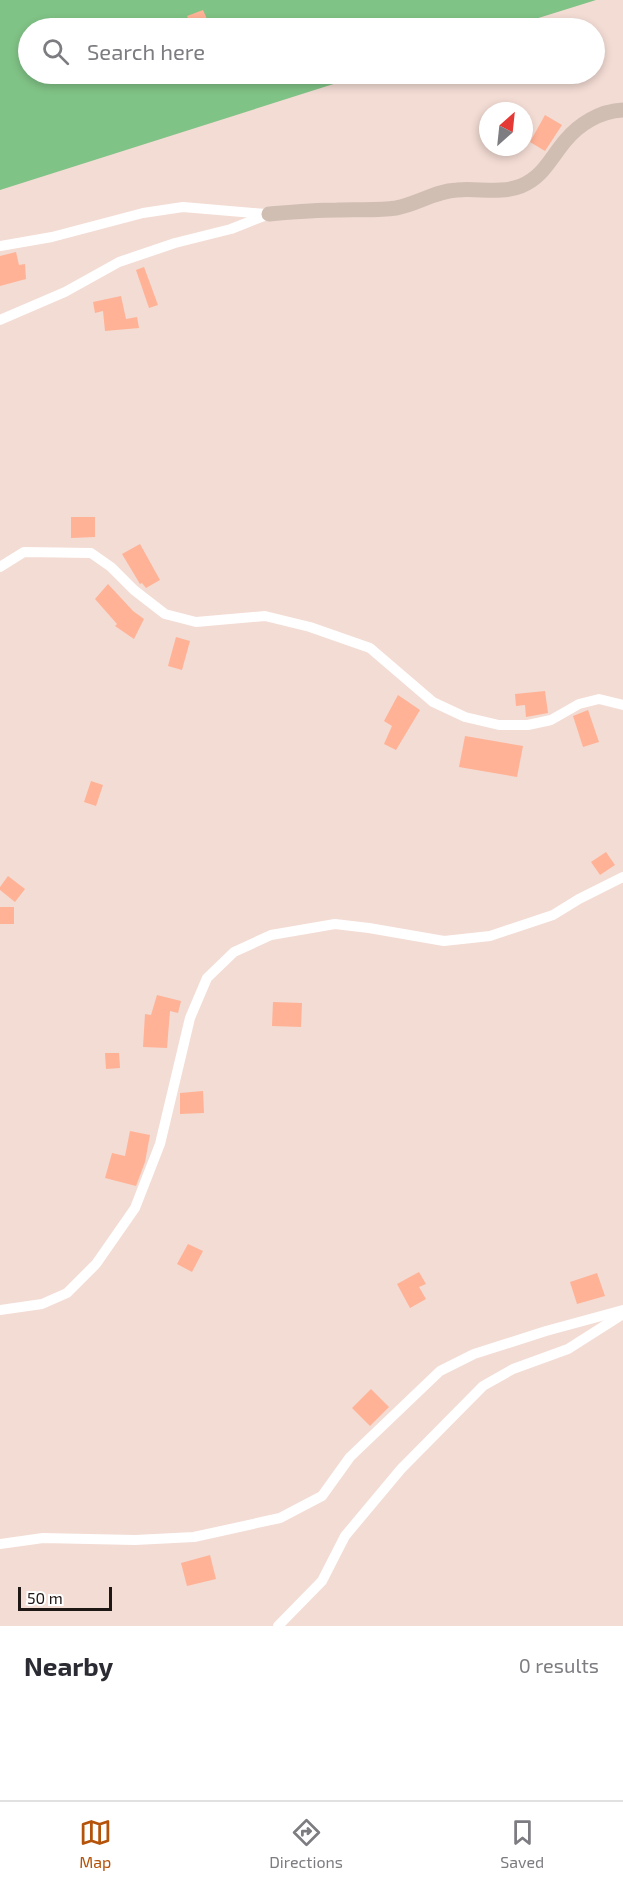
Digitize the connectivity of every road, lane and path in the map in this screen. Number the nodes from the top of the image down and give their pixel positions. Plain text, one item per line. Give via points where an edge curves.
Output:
1 (623, 110) edge
2 (269, 214) junction
3 (0, 246) edge
4 (0, 320) edge
5 (0, 567) edge
6 (623, 705) edge
7 (623, 878) edge
8 (0, 1310) edge
9 (623, 1312) edge
10 (0, 1544) edge
11 (278, 1626) edge

1 - 2 street via 598,115 579,127 544,171 519,187 438,193 399,208
2 - 3 street via 183,207
2 - 4 street via 119,261 65,292
5 - 6 street via 24,552 91,553 165,614 196,622 264,616 310,627 370,648 433,702 465,717 499,725 550,720 579,704 599,699
7 - 8 street via 552,915 490,936 444,941 335,924 272,935 234,952 207,978 190,1018 160,1144 135,1208 96,1264 67,1293 42,1304
9 - 10 street via 474,1354 440,1371 350,1457 322,1496 280,1518 194,1537 43,1539
9 - 11 street via 568,1349 513,1369 483,1386 401,1469 345,1536 322,1581

